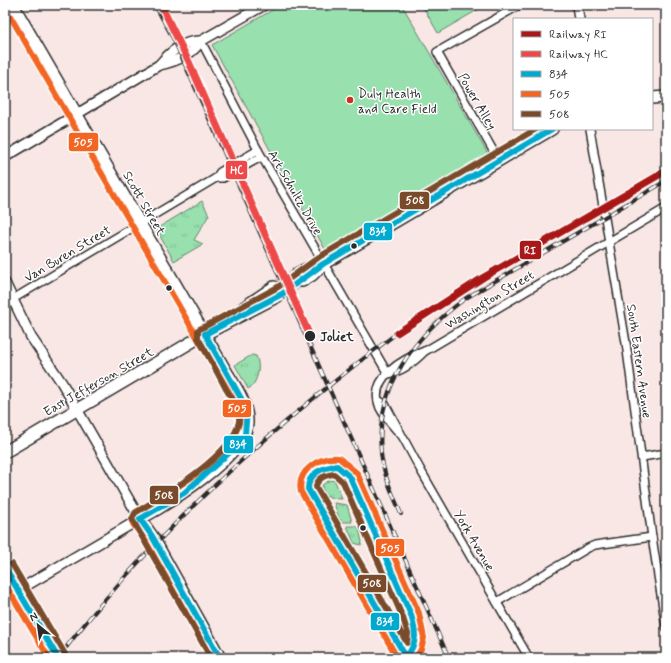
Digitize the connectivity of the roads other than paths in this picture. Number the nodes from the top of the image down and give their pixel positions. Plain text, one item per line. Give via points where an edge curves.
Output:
1 (13, 5) edge
2 (264, 5) edge
3 (520, 5) edge
4 (577, 5) edge
5 (5, 10) edge
6 (579, 18) edge
7 (200, 41) junction
8 (666, 97) edge
9 (653, 98) edge
10 (78, 114) junction
11 (550, 130) edge
12 (590, 130) edge
13 (260, 154) junction
14 (5, 157) edge
15 (499, 161) junction
16 (666, 208) edge
17 (140, 223) junction
18 (610, 242) junction
19 (323, 264) junction
20 (300, 277) tunnel mouth
21 (5, 283) edge
22 (276, 291) tunnel mouth
23 (13, 299) junction
24 (205, 334) junction
25 (388, 374) junction
26 (78, 409) junction
27 (5, 452) edge
28 (666, 453) edge
29 (642, 457) junction
30 (140, 520) junction
31 (652, 537) junction
32 (5, 568) edge
33 (18, 590) junction
34 (663, 590) edge
35 (5, 598) edge
36 (498, 602) junction
37 (666, 627) edge
38 (58, 658) edge
39 (220, 658) edge
40 (529, 658) edge

1 - 5 main road
1 - 10 main road, Scott Street
2 - 7 street
3 - 15 street, Power Alley via 437,52
4 - 6 street
7 - 10 street via 192,41 168,54 159,65
7 - 13 street, Art Schultz Drive
8 - 9 main road
10 - 14 street
10 - 17 main road, Scott Street
11 - 15 main road
12 - 18 street, South Eastern Avenue
13 - 17 street, Van Buren Street via 223,178 216,178
13 - 19 street, Art Schultz Drive
15 - 19 main road
16 - 18 street, Washington Street
17 - 23 street, Van Buren Street
17 - 24 main road, Scott Street
18 - 25 street, Washington Street via 427,350 398,372
18 - 29 street, South Eastern Avenue
19 - 20 main road via 308,268
19 - 25 street, Art Schultz Drive
21 - 23 street
22 - 24 main road, East Jefferson Street
23 - 26 street via 31,336
24 - 26 main road, East Jefferson Street
24 - 30 main road, Scott Street via 247,409 247,429 239,444 184,493
25 - 36 street, York Avenue via 377,391 379,407 401,435
26 - 27 main road, East Jefferson Street
26 - 30 street
28 - 29 street
29 - 31 street, South Eastern Avenue
30 - 33 street
30 - 39 main road via 149,546 164,572 190,606
31 - 34 street, South Eastern Avenue
31 - 36 street via 595,545
32 - 33 main road
33 - 35 street
33 - 38 main road
34 - 37 street, South Eastern Avenue
36 - 40 street, York Avenue

